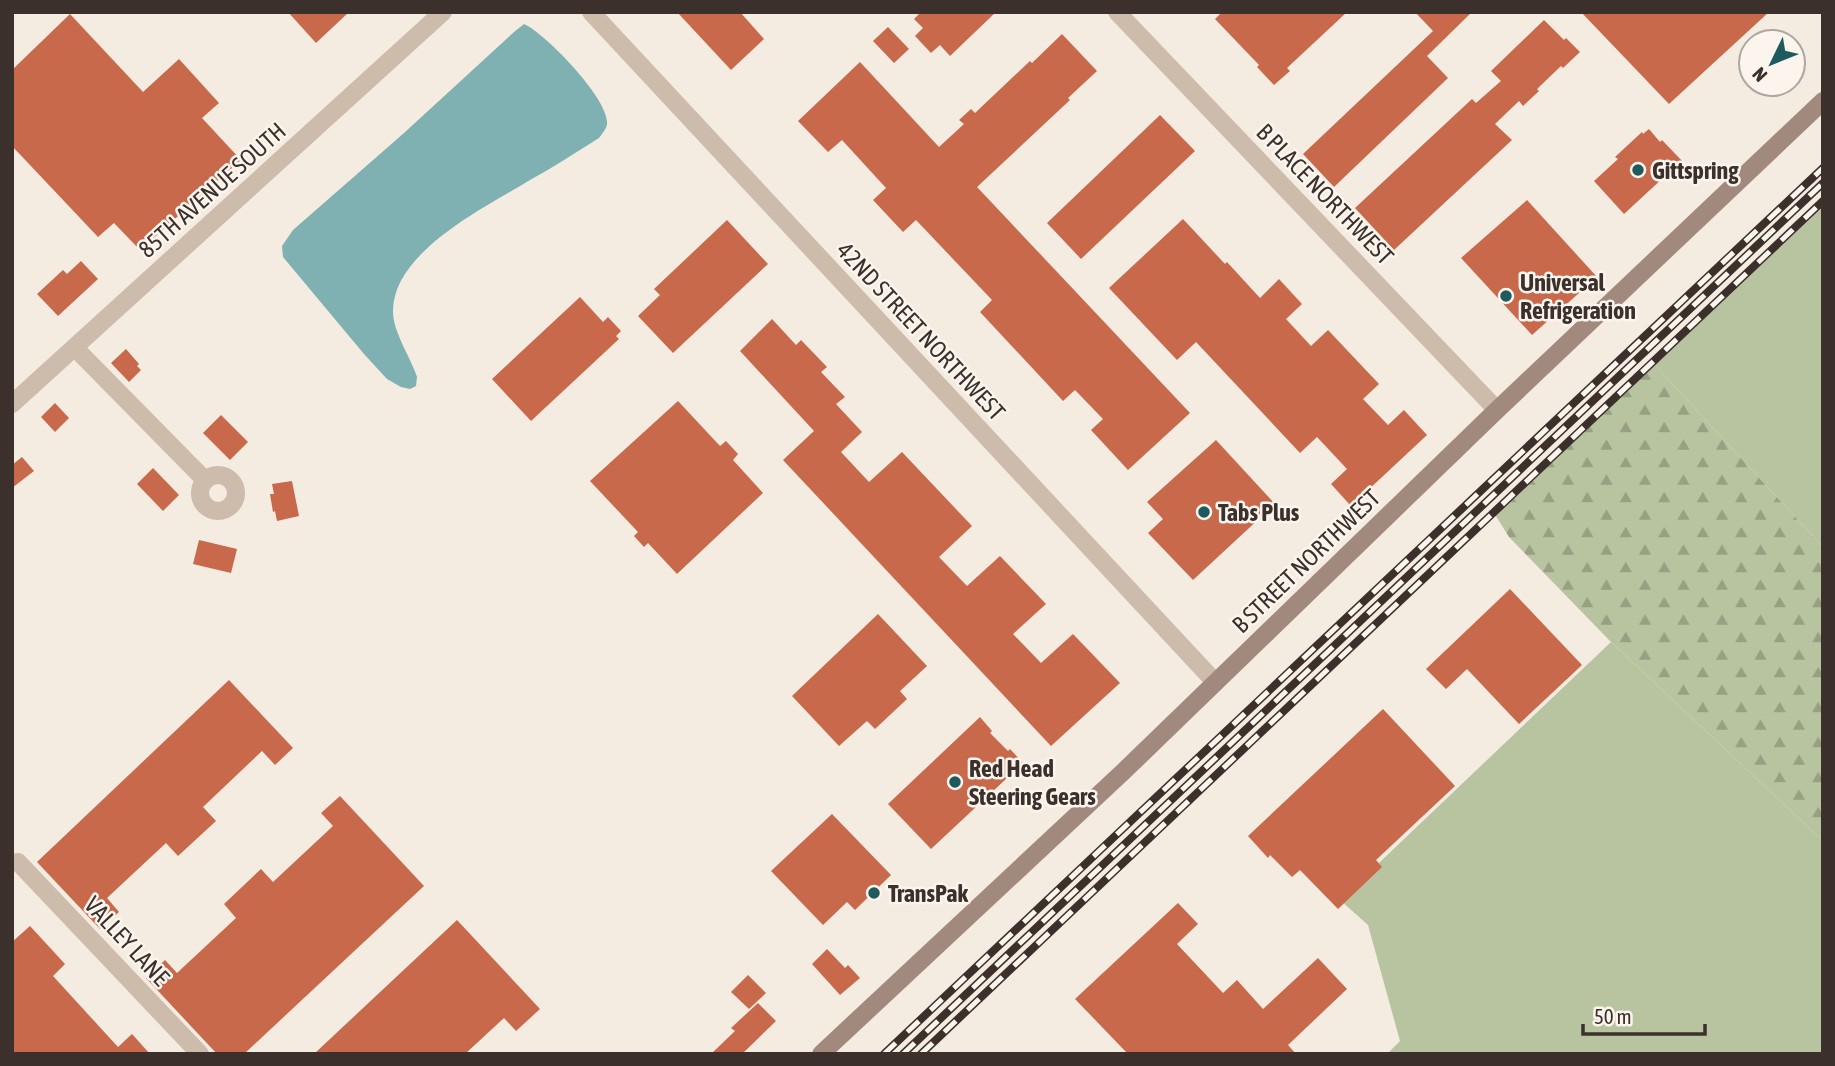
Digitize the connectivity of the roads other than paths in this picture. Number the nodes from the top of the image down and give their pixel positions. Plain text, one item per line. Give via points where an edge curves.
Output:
1 (443, 12) edge
2 (591, 12) edge
3 (1117, 12) edge
4 (1823, 101) edge
5 (75, 348) junction
6 (12, 404) edge
7 (1497, 410) junction
8 (205, 480) dead end
9 (1215, 682) junction
10 (18, 862) dead end
11 (200, 1054) edge
12 (821, 1054) edge

1 - 5 street, 85TH AVENUE SOUTH
2 - 9 street, 42ND STREET NORTHWEST
3 - 7 street, B PLACE NORTHWEST
4 - 7 street, B STREET NORTHWEST
5 - 6 street, 85TH AVENUE SOUTH
5 - 8 street
7 - 9 street, B STREET NORTHWEST
9 - 12 street, B STREET NORTHWEST
10 - 11 street, VALLEY LANE

